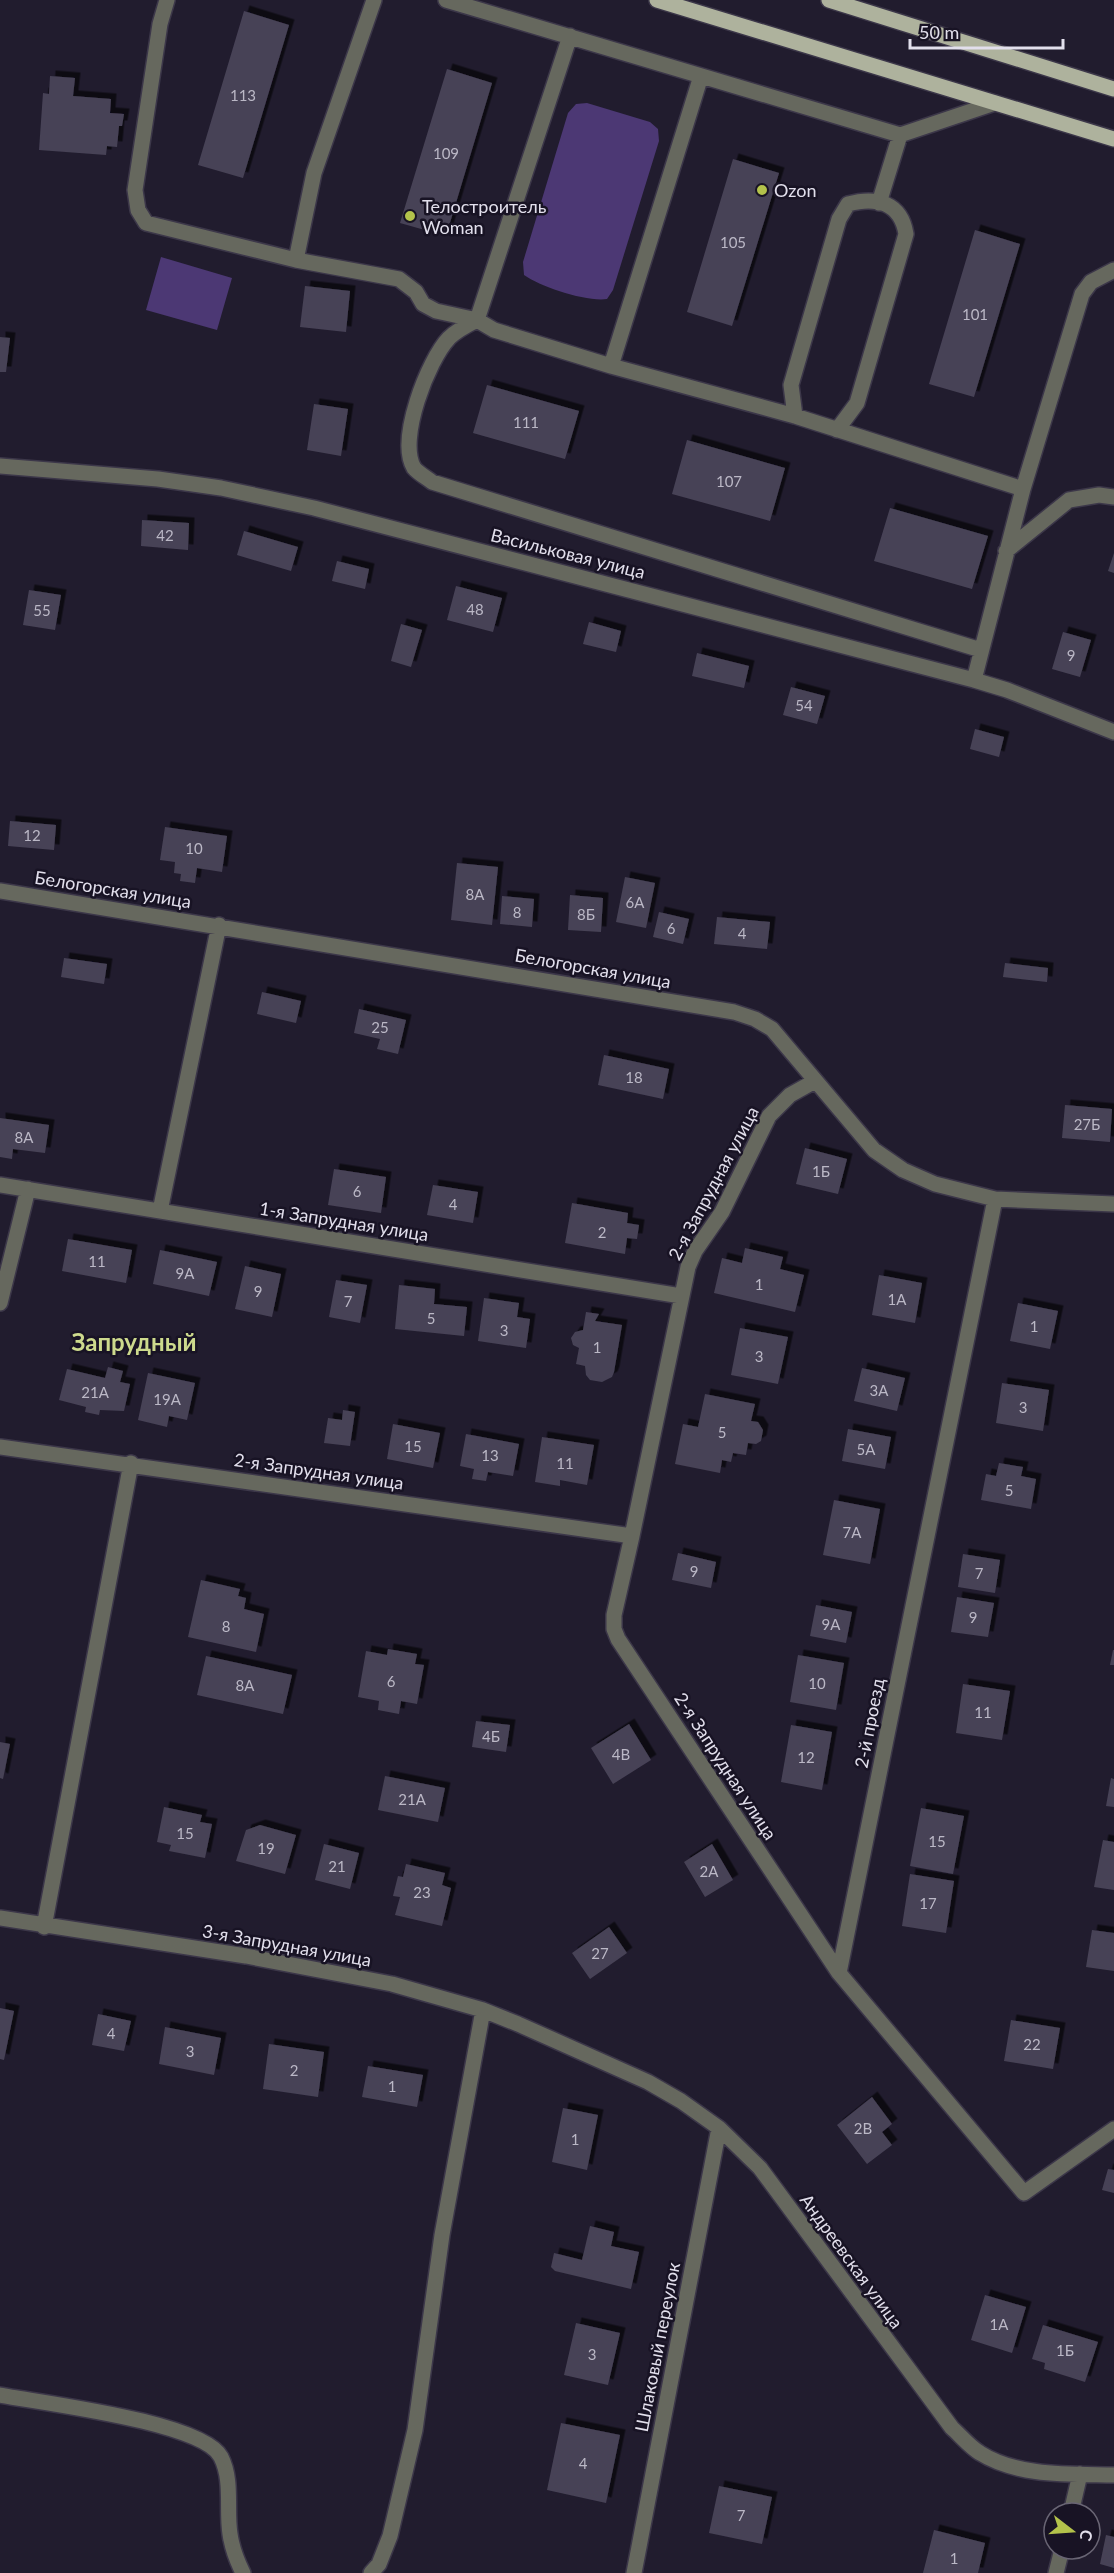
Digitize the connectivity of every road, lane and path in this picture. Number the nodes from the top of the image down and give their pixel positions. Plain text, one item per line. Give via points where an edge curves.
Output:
1 (167, 0) edge
2 (374, 0) edge
3 (446, 0) edge
4 (657, 0) edge
5 (829, 0) edge
6 (570, 36) junction
7 (701, 76) junction
8 (1114, 89) edge
9 (995, 103) junction
10 (900, 135) junction
11 (1114, 139) edge
12 (879, 203) junction
13 (296, 260) junction
14 (1114, 270) edge
15 (477, 320) junction
16 (611, 366) junction
17 (795, 416) junction
18 (837, 430) junction
19 (0, 466) edge
20 (1023, 489) junction
21 (1114, 497) edge
22 (1006, 551) junction
23 (981, 650) junction
24 (974, 680) junction
25 (1114, 732) edge
26 (0, 891) edge
27 (219, 925) junction
28 (815, 1082) junction
29 (0, 1185) edge
30 (28, 1190) junction
31 (995, 1199) junction
32 (1114, 1204) edge
33 (159, 1211) junction
34 (681, 1296) junction
35 (0, 1303) edge
36 (0, 1447) edge
37 (131, 1463) junction
38 (632, 1536) junction
39 (0, 1918) edge
40 (44, 1927) junction
41 (839, 1973) junction
42 (483, 2010) junction
43 (560, 2042) joint
44 (719, 2128) junction
45 (1114, 2129) edge
46 (0, 2395) edge
47 (1080, 2474) junction
48 (1114, 2475) edge
49 (1074, 2501) edge
50 (243, 2573) edge
51 (371, 2573) edge
52 (634, 2573) edge

1 - 13 street via 136,178 138,210 146,223
2 - 13 street via 314,172
3 - 6 street
4 - 9 main road
5 - 8 main road
6 - 7 street
6 - 15 street
7 - 10 street
7 - 16 street
9 - 10 street
9 - 11 main road
10 - 12 street
12 - 17 street via 865,199 848,204 839,219 790,385
12 - 18 street via 898,210 906,234 857,403
13 - 15 street via 399,279 416,292 423,304 436,311
14 - 20 street via 1091,282 1082,294
15 - 16 street via 494,330
15 - 23 street via 449,338 428,371 418,401 409,451 415,468 432,482
16 - 17 street
17 - 18 street
18 - 20 street
19 - 24 street, Васильковая улица via 158,479 291,503
20 - 22 street
21 - 22 street via 1069,500
22 - 23 street
23 - 24 street
24 - 25 street, Васильковая улица
26 - 27 street, Белогорская улица
27 - 28 street, Белогорская улица via 734,1012 771,1029
27 - 33 street
28 - 31 street, Белогорская улица via 874,1150 903,1170 935,1184
28 - 34 street, 2-я Запрудная улица via 790,1095 769,1116 722,1212 696,1251
29 - 30 street, 1-я Запрудная улица
30 - 33 street, 1-я Запрудная улица
30 - 35 street
31 - 32 street, Белогорская улица
31 - 41 street, 2-й проезд
33 - 34 street, 1-я Запрудная улица
34 - 38 street, 2-я Запрудная улица
36 - 37 street, 2-я Запрудная улица
37 - 38 street, 2-я Запрудная улица
37 - 40 street
38 - 41 street, 2-я Запрудная улица via 614,1615 618,1639
39 - 40 street, 3-я Запрудная улица
40 - 42 street, 3-я Запрудная улица via 246,1956 369,1980
41 - 45 street via 1024,2193
42 - 43 street, 3-я Запрудная улица
42 - 51 street via 442,2235 415,2430 386,2550
43 - 44 street, Андреевская улица via 648,2082
44 - 47 street, Андреевская улица via 760,2168 951,2428 979,2453 1004,2464
44 - 52 street, Шлаковый переулок
46 - 50 street via 146,2422 192,2435 211,2446 221,2456 227,2472 230,2534
47 - 48 street, Андреевская улица
47 - 49 street

